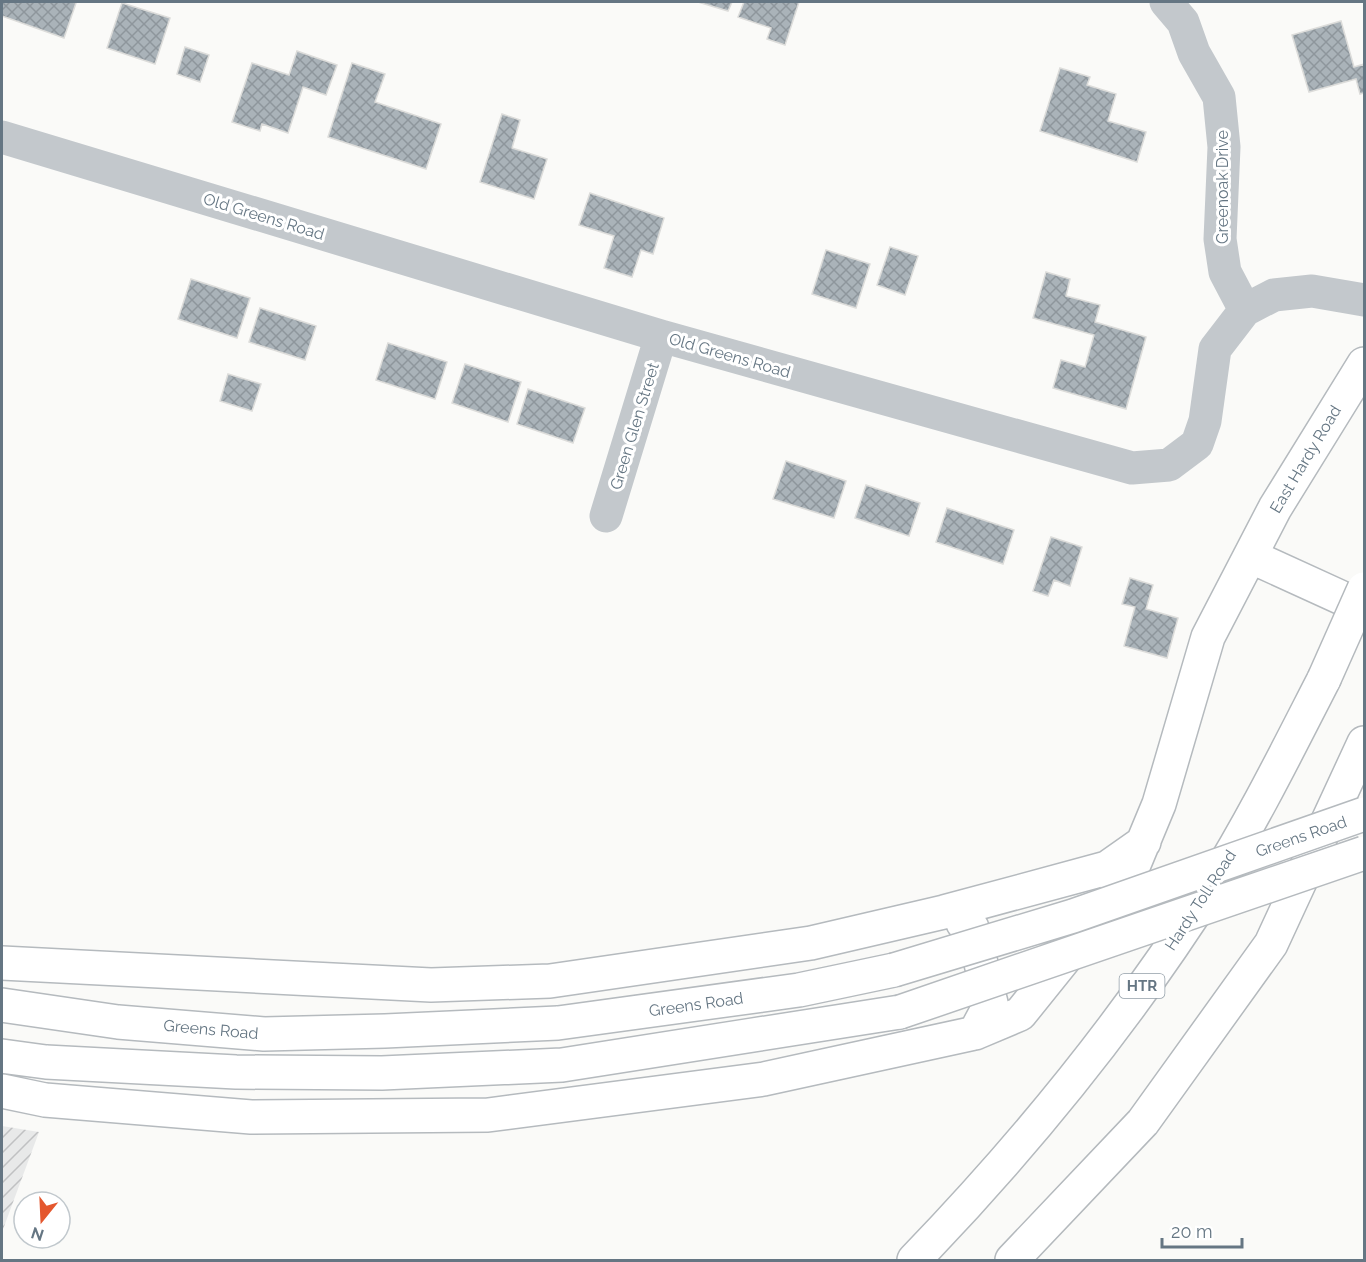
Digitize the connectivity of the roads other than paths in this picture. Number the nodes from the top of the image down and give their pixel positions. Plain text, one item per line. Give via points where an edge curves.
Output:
1 (1166, 2) edge
2 (2, 137) edge
3 (1365, 300) edge
4 (1245, 310) junction
5 (661, 336) junction
6 (1365, 364) edge
7 (606, 516) dead end
8 (1250, 556) junction
9 (1365, 589) edge
10 (1365, 608) edge
11 (1365, 743) edge
12 (1365, 814) edge
13 (1143, 842) junction
14 (1365, 854) edge
15 (944, 912) junction
16 (2, 963) edge
17 (2, 1005) edge
18 (975, 1033) junction
19 (2, 1056) edge
20 (2, 1091) edge
21 (914, 1260) edge
22 (1012, 1260) edge

1 - 4 street, Greenoak Drive via 1183,22 1194,53 1219,97 1224,147 1220,239 1225,272
2 - 5 street, Old Greens Road
3 - 4 street, Old Greens Road via 1312,291 1274,294
4 - 5 street, Old Greens Road via 1215,349 1205,421 1197,444 1169,465 1132,468
5 - 7 street, Green Glen Street
6 - 8 main road, East Hardy Road via 1275,508
8 - 10 main road
8 - 13 main road, East Hardy Road via 1208,637 1159,804
9 - 21 main road, Hardy Toll Road / HTR, bridge via 1257,810 1210,888 1040,1120 968,1205
11 - 22 main road via 1271,944 1143,1122
12 - 17 main road, Greens Road, bridge via 1072,916 894,970 799,990 558,1023 264,1034 118,1022
13 - 15 main road via 1107,868
13 - 18 main road, East Hardy Road via 1127,881 1020,1014
14 - 19 main road, bridge via 900,1012 562,1065 382,1073 236,1072
15 - 16 main road via 812,943 550,981 431,985
15 - 18 main road via 972,928 991,1003
18 - 20 main road, East Hardy Road via 765,1079 488,1115 251,1117 45,1100

